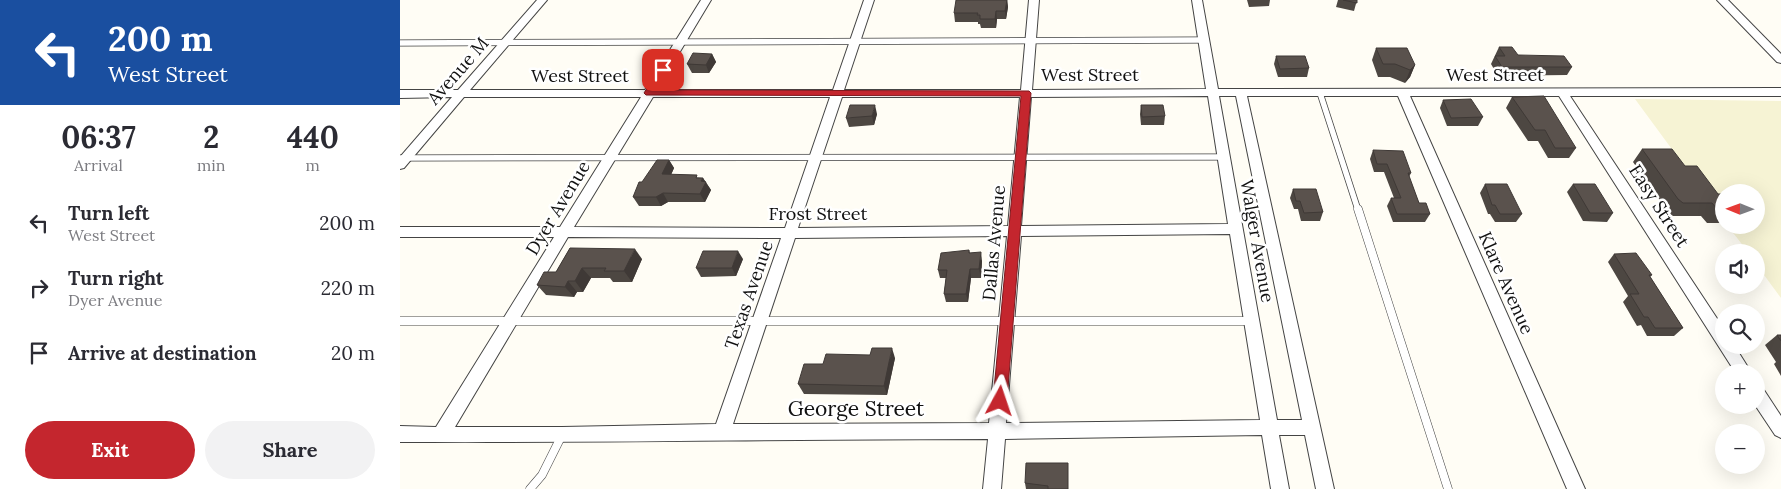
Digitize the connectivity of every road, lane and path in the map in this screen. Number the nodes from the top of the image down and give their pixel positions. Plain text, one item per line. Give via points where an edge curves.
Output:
1 (542, 0) edge
2 (706, 0) edge
3 (869, 0) edge
4 (1034, 0) edge
5 (1197, 0) edge
6 (1722, 0) edge
7 (1204, 40) junction
8 (855, 41) junction
9 (1030, 41) junction
10 (505, 42) junction
11 (680, 42) junction
12 (400, 43) edge
13 (1781, 60) edge
14 (1320, 92) junction
15 (1402, 92) junction
16 (1562, 92) junction
17 (1781, 92) edge
18 (649, 93) junction
19 (838, 93) junction
20 (1026, 93) junction
21 (1213, 93) junction
22 (1241, 93) junction
23 (400, 94) edge
24 (461, 94) junction
25 (816, 157) junction
26 (1020, 157) junction
27 (1224, 157) junction
28 (610, 158) junction
29 (402, 160) edge
30 (1236, 229) junction
31 (1014, 231) junction
32 (400, 232) edge
33 (565, 232) junction
34 (790, 233) junction
35 (400, 321) edge
36 (511, 321) junction
37 (1007, 321) junction
38 (1252, 321) junction
39 (760, 322) junction
40 (1715, 329) edge
41 (1765, 406) edge
42 (1312, 427) junction
43 (1270, 428) junction
44 (1781, 430) edge
45 (997, 431) junction
46 (722, 432) junction
47 (400, 434) edge
48 (441, 434) junction
49 (562, 435) junction
50 (530, 489) edge
51 (992, 489) edge
52 (1280, 489) edge
53 (1325, 489) edge
54 (1448, 489) edge
55 (1576, 489) edge

1 - 10 street, Avenue M
2 - 11 street, Dyer Avenue
3 - 8 street, Texas Avenue
4 - 9 street, Dallas Avenue
5 - 7 street, Walger Avenue
6 - 13 street
7 - 9 lane
7 - 21 street, Walger Avenue
8 - 9 lane
8 - 11 lane
8 - 19 street, Texas Avenue
9 - 20 street, Dallas Avenue
10 - 11 lane
10 - 12 lane
10 - 24 street, Avenue M
11 - 18 street, Dyer Avenue
14 - 15 street, West Street
14 - 22 street, West Street
14 - 54 lane
15 - 16 street, West Street
15 - 55 street, Klare Avenue
16 - 17 street, West Street
16 - 40 street, Easy Street
18 - 19 street, West Street
18 - 24 street, West Street
18 - 28 street, Dyer Avenue
19 - 20 street, West Street
19 - 25 street, Texas Avenue
20 - 21 street, West Street
20 - 26 street, Dallas Avenue
21 - 22 street, West Street
21 - 27 street, Walger Avenue
22 - 42 street, Walger Avenue
23 - 24 street, West Street
24 - 29 street, Avenue M
25 - 26 lane
25 - 28 lane
25 - 34 street, Texas Avenue
26 - 27 lane
26 - 31 street, Dallas Avenue
27 - 30 street, Walger Avenue
28 - 29 lane
28 - 33 street, Dyer Avenue
30 - 31 street, Frost Street
30 - 38 street, Walger Avenue
31 - 34 street, Frost Street
31 - 37 street, Dallas Avenue
32 - 33 street, Frost Street
33 - 34 street, Frost Street
33 - 36 street, Dyer Avenue
34 - 39 street, Texas Avenue
35 - 36 lane
36 - 39 lane
36 - 48 street, Dyer Avenue
37 - 38 lane
37 - 39 lane
37 - 45 street, Dallas Avenue
38 - 43 street, Walger Avenue
39 - 46 street, Texas Avenue
41 - 44 street
42 - 43 street, George Street
42 - 53 street, Walger Avenue
43 - 45 street, George Street
43 - 52 street, Walger Avenue
45 - 46 street, George Street
45 - 51 street, Dallas Avenue
46 - 49 street, George Street
47 - 48 street, George Street
48 - 49 street, George Street
49 - 50 lane via 542,475

